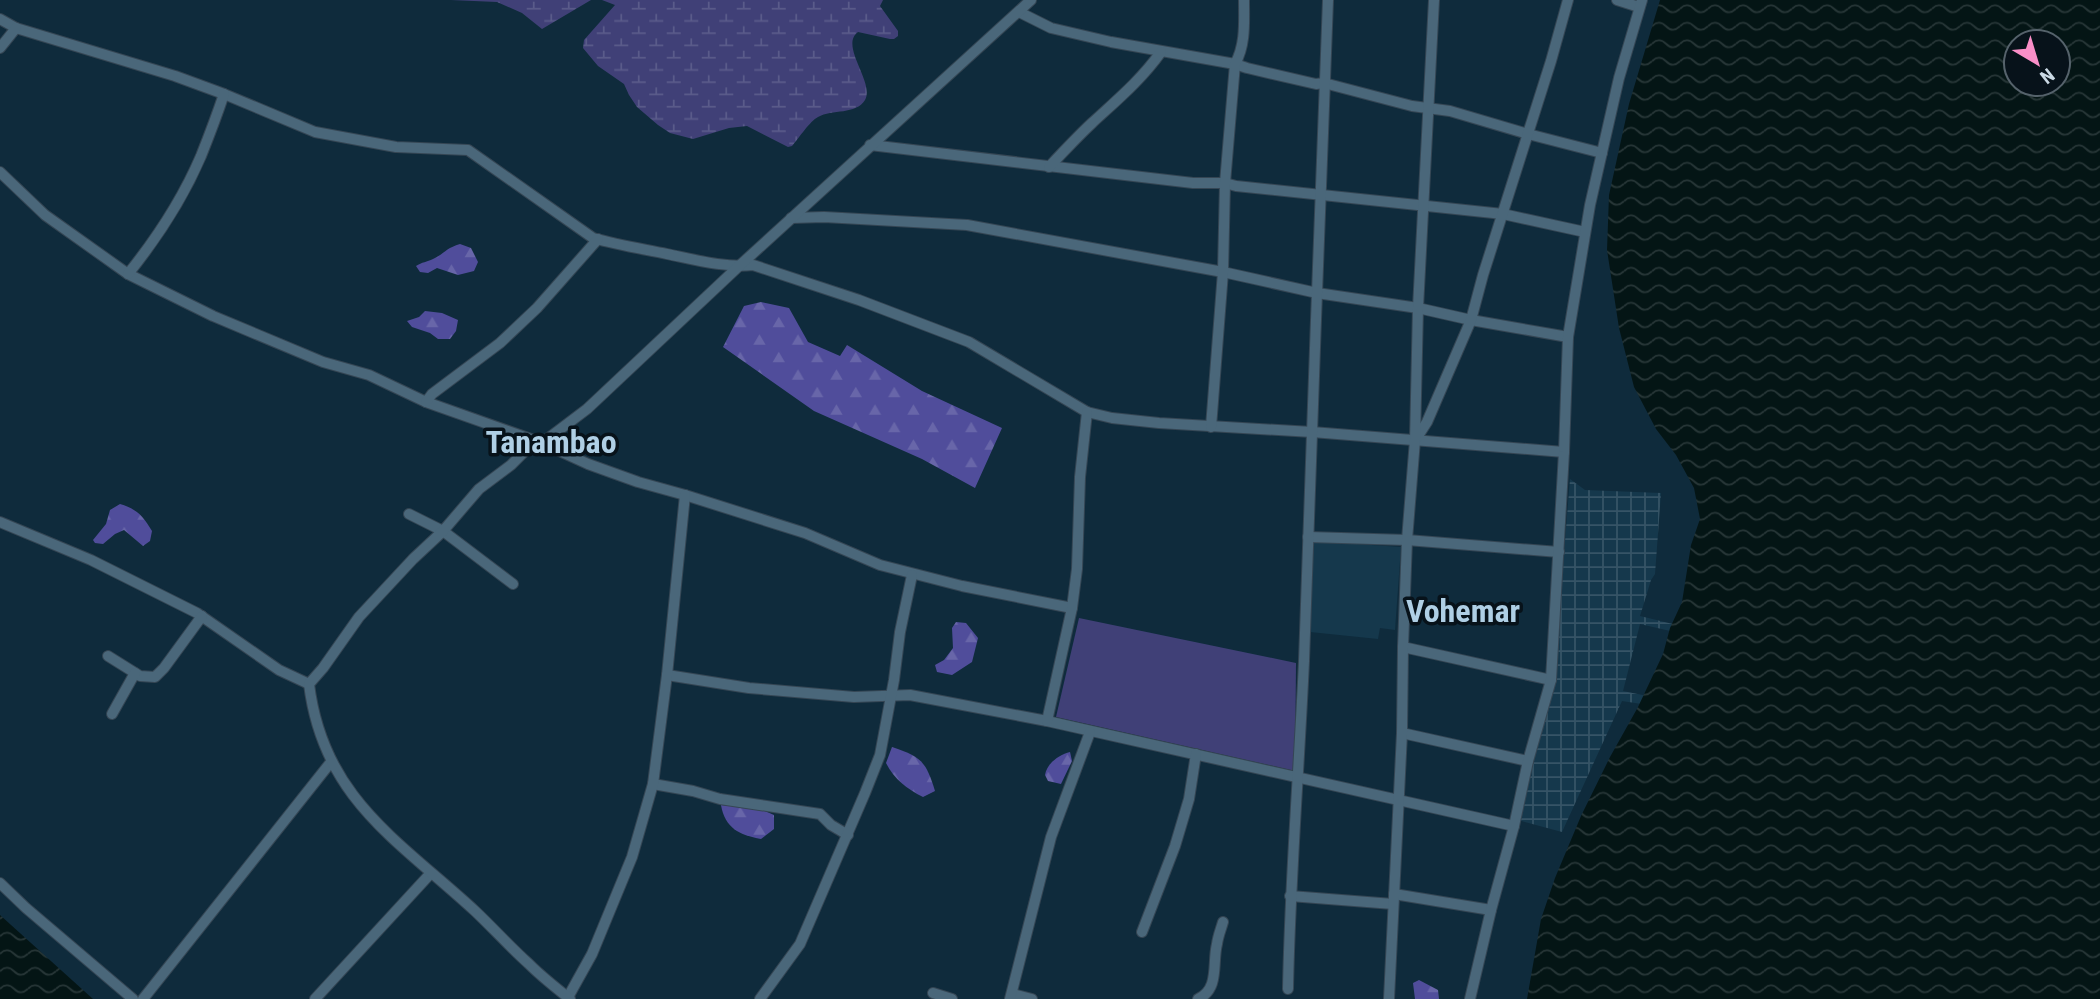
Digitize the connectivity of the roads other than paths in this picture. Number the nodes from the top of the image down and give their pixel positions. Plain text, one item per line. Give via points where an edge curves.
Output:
1 (1031, 0) edge
2 (1244, 0) edge
3 (1328, 0) edge
4 (1434, 0) edge
5 (1569, 0) edge
6 (1617, 0) edge
7 (1640, 4) edge
8 (1019, 12) junction
9 (0, 19) edge
10 (16, 28) junction
11 (0, 48) edge
12 (1161, 52) junction
13 (1235, 64) junction
14 (1324, 83) junction
15 (224, 94) junction
16 (1429, 108) junction
17 (1528, 134) junction
18 (870, 145) junction
19 (1602, 153) junction
20 (1049, 167) junction
21 (0, 172) edge
22 (1225, 183) junction
23 (1320, 194) junction
24 (1424, 207) junction
25 (1503, 214) junction
26 (791, 218) junction
27 (1585, 232) junction
28 (598, 239) junction
29 (738, 267) junction
30 (1223, 272) junction
31 (128, 274) junction
32 (1317, 293) junction
33 (1418, 308) junction
34 (1471, 320) junction
35 (1568, 337) junction
36 (426, 402) junction
37 (1087, 412) junction
38 (1211, 426) junction
39 (1312, 432) junction
40 (1415, 440) junction
41 (542, 443) junction
42 (1564, 452) junction
43 (684, 495) junction
44 (409, 514) dead end
45 (0, 522) edge
46 (443, 531) junction
47 (1308, 537) junction
48 (1407, 540) junction
49 (1559, 552) junction
50 (912, 575) junction
51 (513, 584) dead end
52 (1072, 608) junction
53 (202, 616) junction
54 (1403, 647) junction
55 (107, 656) dead end
56 (135, 673) junction
57 (667, 675) junction
58 (1551, 680) junction
59 (309, 684) junction
60 (891, 696) junction
61 (112, 714) dead end
62 (1047, 721) junction
63 (1090, 732) junction
64 (1402, 733) junction
65 (1196, 754) junction
66 (1528, 761) junction
67 (331, 762) junction
68 (1299, 776) junction
69 (653, 784) junction
70 (1399, 799) junction
71 (1514, 826) junction
72 (848, 835) junction
73 (431, 873) junction
74 (0, 883) edge
75 (1290, 897) junction
76 (1394, 899) junction
77 (1491, 910) junction
78 (1223, 922) dead end
79 (1142, 932) dead end
80 (1288, 989) dead end
81 (933, 993) dead end
82 (1011, 997) edge
83 (133, 999) edge
84 (143, 999) edge
85 (315, 999) edge
86 (568, 999) edge
87 (760, 999) edge
88 (952, 999) edge
89 (1032, 999) edge
90 (1198, 999) edge
91 (1389, 999) edge
92 (1470, 999) edge

1 - 8 street
2 - 13 street via 1244,40
3 - 14 street
4 - 16 street
5 - 17 street
6 - 7 street
7 - 19 street
8 - 12 street via 1051,28
8 - 18 street
9 - 10 street
10 - 11 street
10 - 15 street
12 - 13 street
12 - 20 street via 1140,79
13 - 14 street
13 - 22 street
14 - 16 street
14 - 23 street
15 - 28 street via 315,132 396,147 468,150
15 - 31 street via 200,159 152,244
16 - 17 street
16 - 24 street
17 - 19 street
17 - 25 street
18 - 20 street
18 - 26 street
19 - 27 street
20 - 22 street via 1193,184
21 - 31 street via 45,215
22 - 23 street
22 - 30 street
23 - 24 street
23 - 32 street
24 - 25 street
24 - 33 street
25 - 27 street
25 - 34 street
26 - 29 street
26 - 30 street via 967,225
27 - 35 street
28 - 29 street
28 - 36 street via 537,308
29 - 37 street via 753,265 859,299 969,342
29 - 41 street via 587,409
30 - 32 street
30 - 38 street
31 - 36 street via 213,316 323,362 369,375
32 - 33 street
32 - 39 street
33 - 34 street
33 - 40 street
34 - 35 street
34 - 40 street
35 - 42 street
36 - 41 street
37 - 38 street
37 - 52 street
38 - 39 street
39 - 40 street
39 - 47 street
40 - 42 street
40 - 48 street
41 - 43 street via 588,464
41 - 46 street via 526,450 479,489
42 - 49 street
43 - 50 street via 805,533
43 - 57 street
44 - 46 street
45 - 53 street via 91,560
46 - 51 street
46 - 59 street via 359,617
47 - 48 street
47 - 68 street
48 - 49 street
48 - 54 street
49 - 58 street
50 - 52 street
50 - 60 street
52 - 62 street
53 - 56 street via 155,677
53 - 59 street via 279,670
54 - 58 street
54 - 64 street
55 - 56 street
56 - 61 street
57 - 60 street via 776,690
57 - 69 street
58 - 66 street
59 - 67 street via 321,740
60 - 62 street via 911,695
60 - 72 street via 880,755
62 - 63 street
63 - 65 street
63 - 82 street via 1051,837
64 - 66 street
64 - 70 street
65 - 68 street
65 - 79 street via 1175,846
66 - 71 street
67 - 73 street via 349,792
67 - 84 street
68 - 70 street
68 - 75 street
69 - 72 street via 820,814
69 - 86 street via 632,857
70 - 71 street
70 - 76 street
71 - 77 street
72 - 87 street via 800,944
73 - 85 street
73 - 86 street
74 - 83 street
75 - 76 street
75 - 80 street
76 - 77 street
76 - 91 street
77 - 92 street
78 - 90 street via 1211,986
81 - 88 street
82 - 89 street

